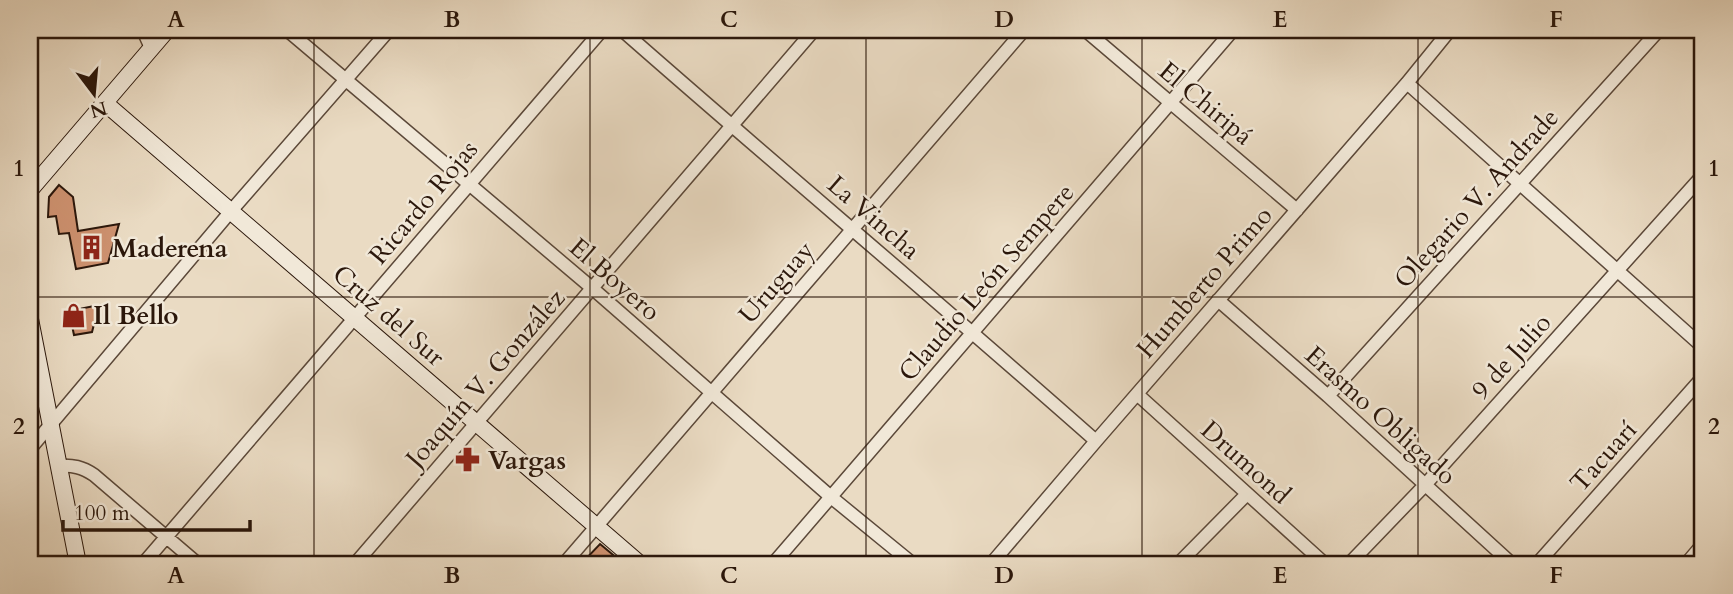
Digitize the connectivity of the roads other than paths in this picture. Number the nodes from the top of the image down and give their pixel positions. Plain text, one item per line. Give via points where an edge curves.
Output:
1 (143, 30) edge
2 (167, 30) edge
3 (287, 30) edge
4 (389, 30) edge
5 (602, 30) edge
6 (622, 30) edge
7 (814, 30) edge
8 (1024, 30) edge
9 (1085, 30) edge
10 (1233, 30) edge
11 (1450, 30) edge
12 (1660, 30) edge
13 (151, 48) junction
14 (345, 81) junction
15 (1408, 83) junction
16 (105, 103) junction
17 (1170, 103) junction
18 (732, 127) junction
19 (1703, 175) edge
20 (1520, 183) junction
21 (468, 184) junction
22 (30, 190) edge
23 (1297, 210) junction
24 (231, 211) junction
25 (853, 229) junction
26 (1619, 270) junction
27 (592, 288) junction
28 (1219, 300) junction
29 (355, 318) junction
30 (30, 319) edge
31 (973, 332) junction
32 (1703, 347) edge
33 (1703, 377) edge
34 (711, 392) junction
35 (1137, 394) junction
36 (1328, 396) junction
37 (38, 400) edge
38 (476, 423) junction
39 (51, 425) junction
40 (1096, 441) junction
41 (30, 449) edge
42 (59, 466) junction
43 (1425, 485) junction
44 (1247, 494) junction
45 (831, 497) junction
46 (597, 527) junction
47 (167, 537) junction
48 (1703, 544) edge
49 (999, 561) edge
50 (78, 564) edge
51 (143, 564) edge
52 (198, 564) edge
53 (355, 564) edge
54 (564, 564) edge
55 (640, 564) edge
56 (773, 564) edge
57 (913, 564) edge
58 (1178, 564) edge
59 (1325, 564) edge
60 (1349, 564) edge
61 (1512, 564) edge
62 (1537, 564) edge
63 (1686, 564) edge

1 - 13 street
2 - 13 street
3 - 14 street, El Boyero
4 - 14 street
5 - 21 street, Ricardo Rojas
6 - 18 street, La Vincha
7 - 18 street, Joaquín V. González
8 - 25 street, Uruguay
9 - 17 street, El Chiripá
10 - 17 street, Claudio León Sempere
11 - 15 street, Humberto Primo
12 - 20 street, Olegario V. Andrade
13 - 16 street
14 - 21 street, El Boyero
14 - 24 street
15 - 20 street
15 - 23 street, Humberto Primo
16 - 22 street
16 - 24 street, Cruz del Sur
17 - 23 street, El Chiripá
17 - 31 street, Claudio León Sempere
18 - 25 street, La Vincha
18 - 27 street, Joaquín V. González
19 - 26 street, 9 de Julio
20 - 26 street
20 - 36 street, Olegario V. Andrade
21 - 27 street, El Boyero
21 - 29 street, Ricardo Rojas
23 - 28 street, Humberto Primo
24 - 29 street, Cruz del Sur
24 - 39 street
25 - 31 street, La Vincha
25 - 34 street, Uruguay
26 - 32 street
26 - 43 street, 9 de Julio
27 - 34 street, El Boyero
27 - 38 street, Joaquín V. González
28 - 35 street, Humberto Primo
28 - 36 street, Erasmo Obligado
29 - 38 street, Cruz del Sur
29 - 47 street, Ricardo Rojas
30 - 37 street
31 - 40 street, La Vincha
31 - 45 street, Claudio León Sempere
33 - 62 street, Tacuarí
34 - 45 street, El Boyero
34 - 46 street, Uruguay
35 - 40 street, Humberto Primo
35 - 44 street, Drumond
36 - 43 street, Erasmo Obligado
37 - 39 street
38 - 46 street, Cruz del Sur
38 - 53 street, Joaquín V. González
39 - 41 street
39 - 42 street
40 - 49 street, Humberto Primo
42 - 47 street via 84,469
42 - 50 street
43 - 60 street, 9 de Julio
43 - 61 street, Erasmo Obligado
44 - 58 street
44 - 59 street, Drumond
45 - 56 street, Claudio León Sempere
45 - 57 street, El Boyero
46 - 54 street, Uruguay
46 - 55 street, Cruz del Sur
47 - 51 street, Ricardo Rojas
47 - 52 street
48 - 63 street

